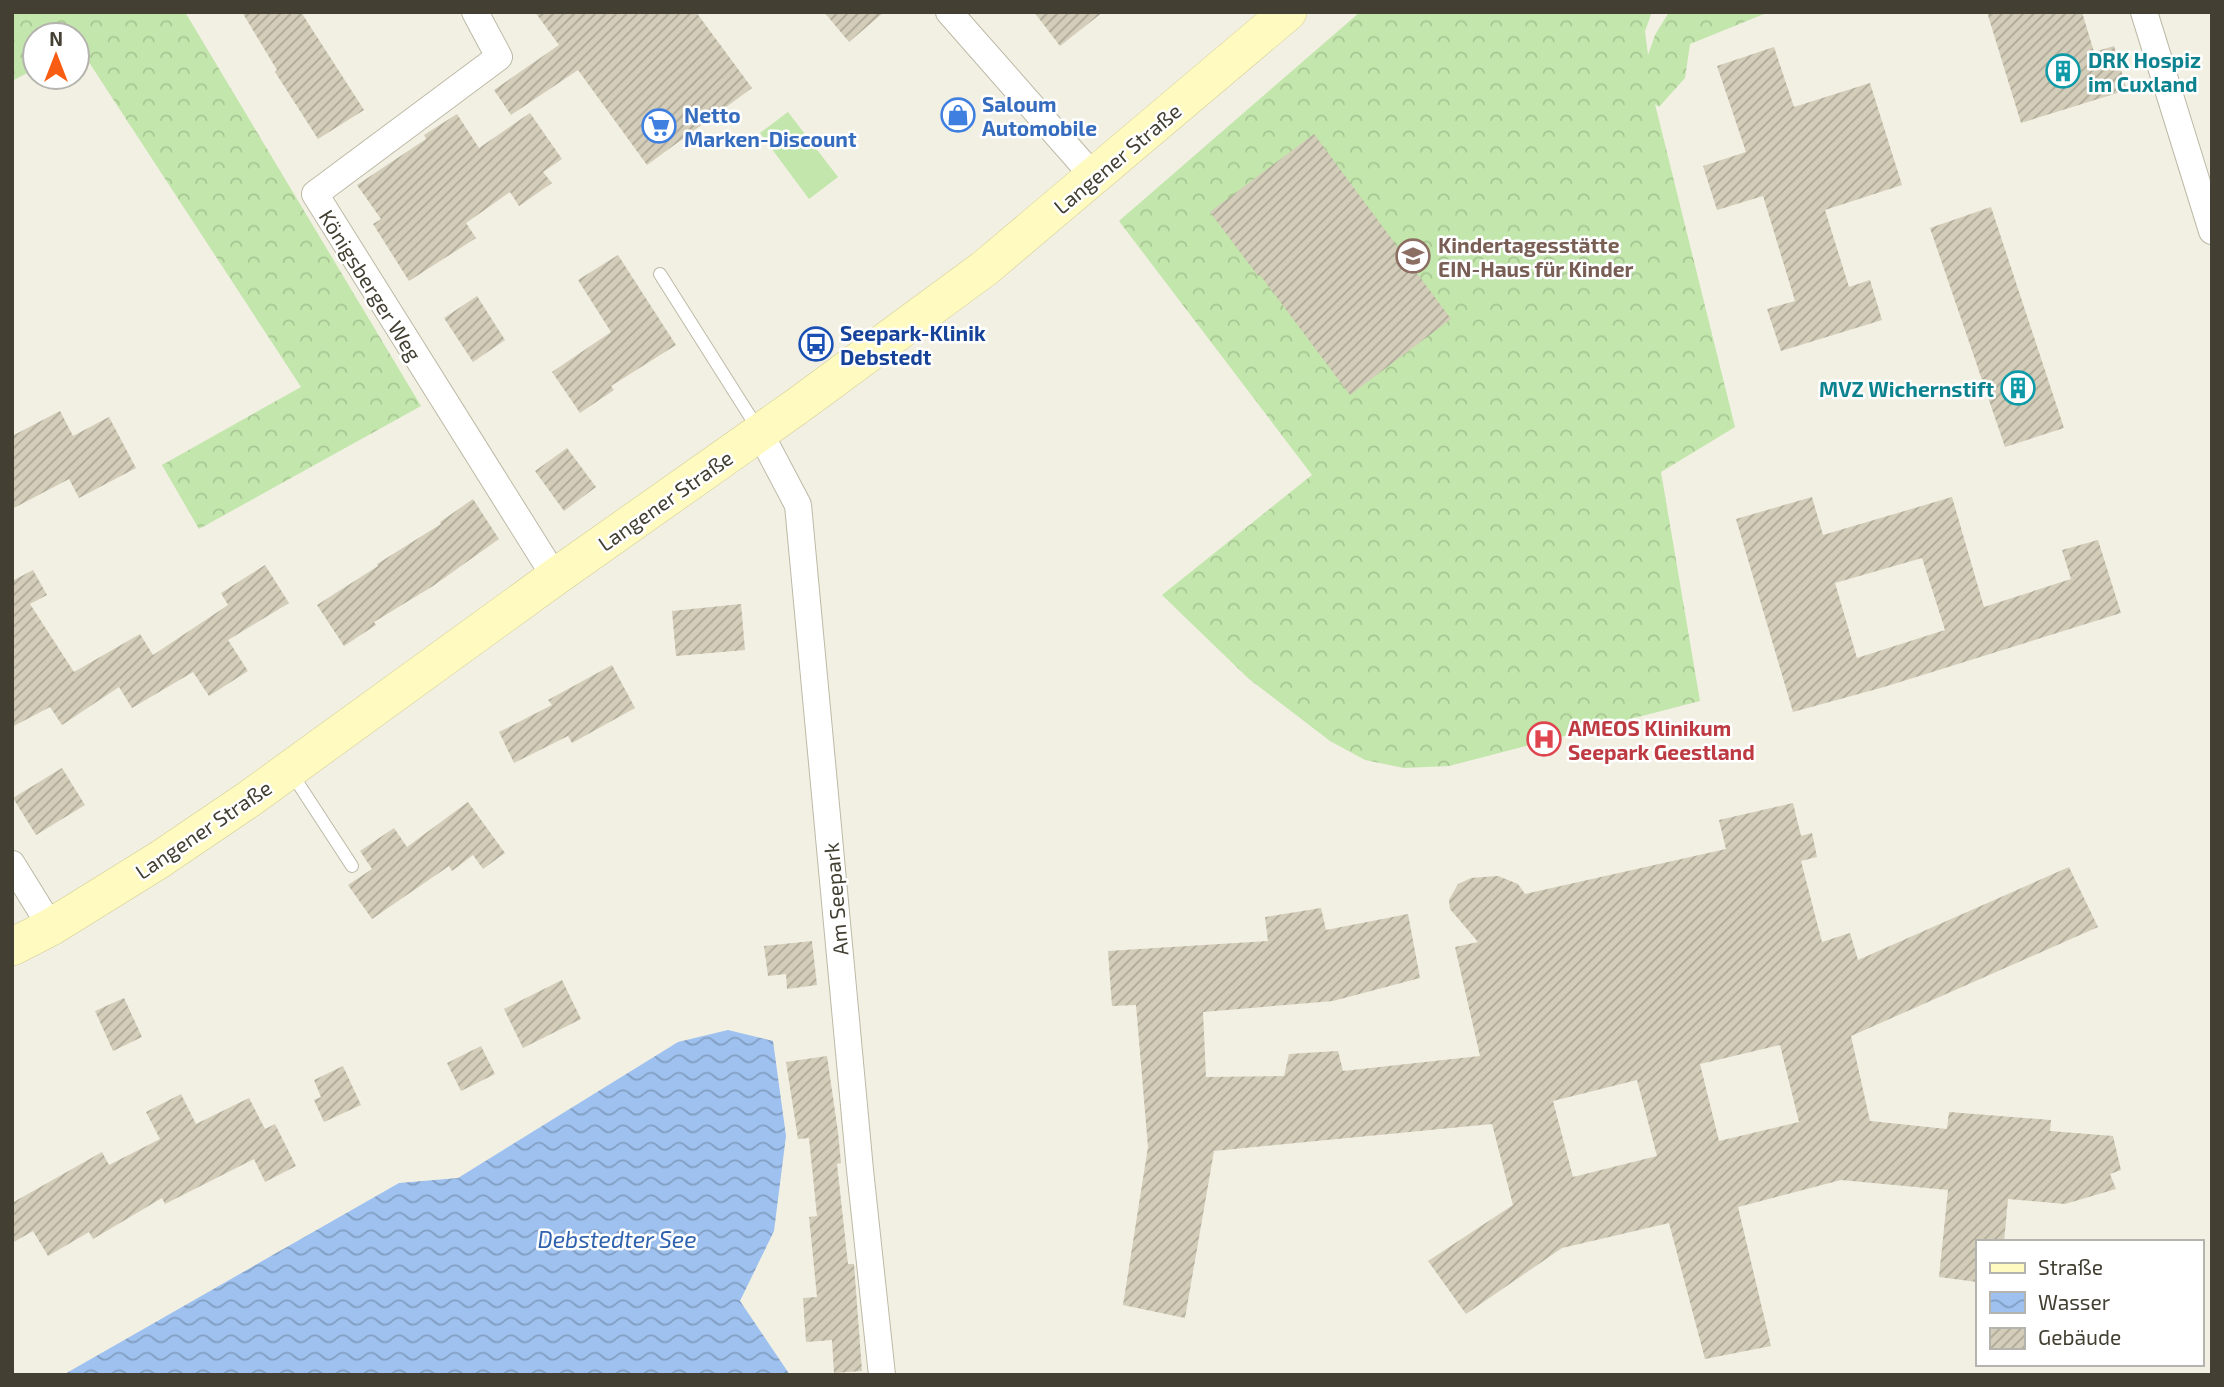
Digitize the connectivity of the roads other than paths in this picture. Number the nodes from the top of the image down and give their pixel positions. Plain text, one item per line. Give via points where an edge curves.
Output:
1 (475, 12) edge
2 (949, 12) edge
3 (1287, 12) edge
4 (2144, 12) edge
5 (1094, 177) junction
6 (2212, 231) edge
7 (660, 274) dead end
8 (760, 433) junction
9 (555, 576) junction
10 (290, 770) junction
11 (12, 864) edge
12 (352, 866) dead end
13 (51, 927) junction
14 (12, 947) edge
15 (882, 1375) edge

1 - 9 street, Königsberger Weg via 499,57 315,194
2 - 5 street
3 - 5 main road, Langener Straße
4 - 6 street
5 - 8 main road, Langener Straße via 985,268
7 - 8 lane
8 - 9 main road, Langener Straße
8 - 15 street, Am Seepark via 798,505
9 - 10 main road, Langener Straße
10 - 12 lane
10 - 13 main road, Langener Straße
11 - 13 street
13 - 14 main road, Langener Straße

